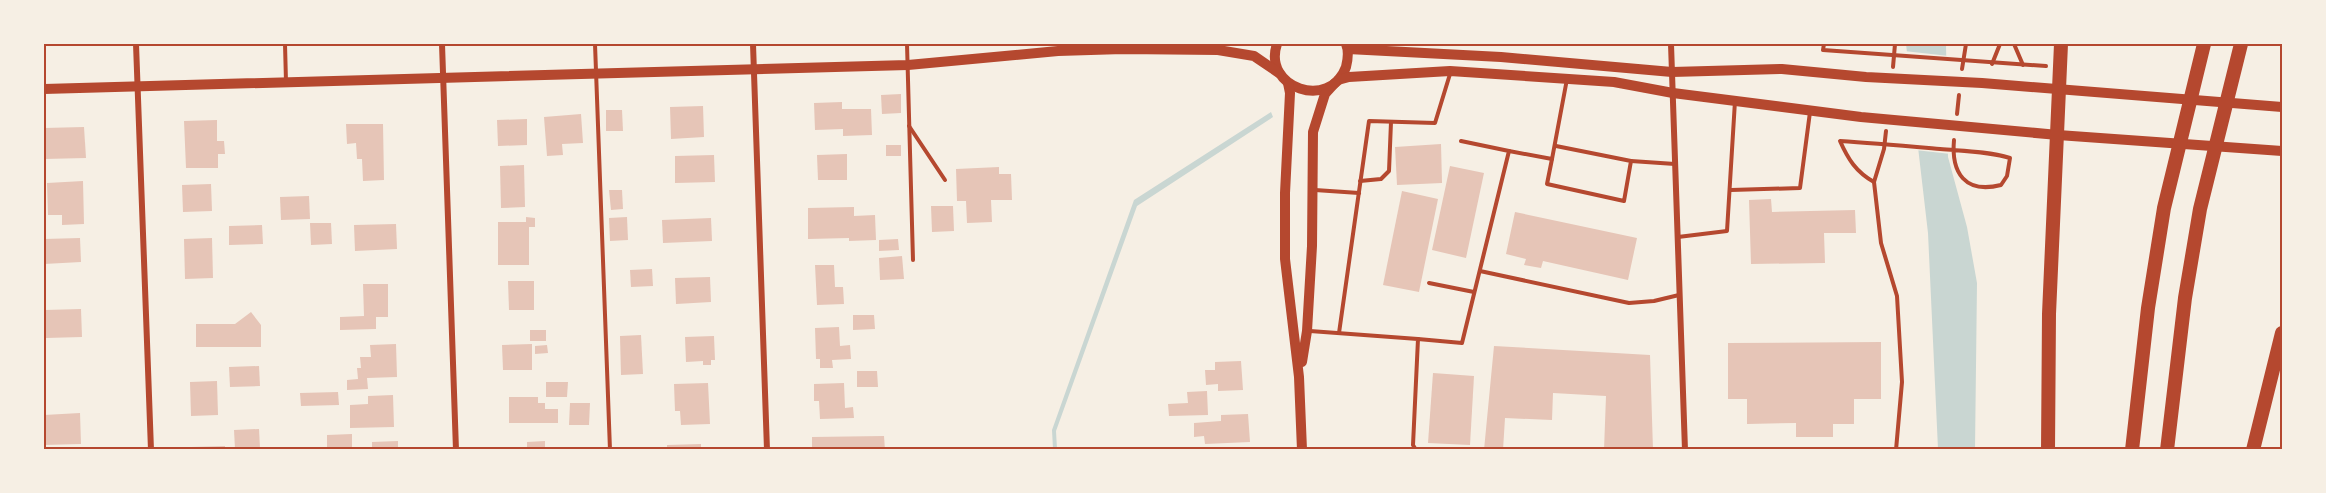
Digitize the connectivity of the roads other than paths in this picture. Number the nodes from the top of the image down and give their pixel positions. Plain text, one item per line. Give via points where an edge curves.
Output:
1 (136, 44) edge
2 (285, 44) edge
3 (442, 44) edge
4 (595, 44) edge
5 (753, 44) edge
6 (907, 44) edge
7 (1175, 44) edge
8 (1277, 44) edge
9 (1671, 44) edge
10 (2061, 44) edge
11 (2204, 44) edge
12 (2241, 44) edge
13 (1347, 46) edge
14 (1058, 47) edge
15 (1123, 49) junction
16 (908, 65) junction
17 (753, 69) junction
18 (1450, 71) junction
19 (1672, 72) junction
20 (1280, 73) junction
21 (596, 74) junction
22 (443, 78) junction
23 (1567, 79) junction
24 (1337, 81) junction
25 (286, 83) junction
26 (1288, 83) junction
27 (138, 87) junction
28 (44, 89) edge
29 (2059, 90) junction
30 (1672, 93) junction
31 (1735, 100) junction
32 (2283, 107) edge
33 (1810, 110) junction
34 (1391, 122) junction
35 (909, 125) junction
36 (2058, 135) junction
37 (1461, 141) dead end
38 (1556, 146) junction
39 (1509, 151) junction
40 (2283, 151) edge
41 (1552, 159) junction
42 (1631, 161) junction
43 (1675, 164) junction
44 (945, 180) dead end
45 (1360, 182) junction
46 (1312, 190) junction
47 (1731, 190) junction
48 (1359, 193) junction
49 (1678, 238) junction
50 (913, 260) dead end
51 (1480, 271) junction
52 (1428, 283) dead end
53 (1474, 292) junction
54 (1680, 295) junction
55 (1306, 331) junction
56 (1339, 333) junction
57 (2283, 333) edge
58 (1418, 339) junction
59 (1299, 377) junction
60 (151, 450) edge
61 (456, 450) edge
62 (610, 450) edge
63 (766, 450) edge
64 (1302, 450) edge
65 (1416, 450) edge
66 (1685, 450) edge
67 (2048, 450) edge
68 (2132, 450) edge
69 (2167, 450) edge
70 (2253, 450) edge

1 - 27 street
2 - 25 lane
3 - 22 street
4 - 21 lane
5 - 17 street
6 - 16 lane
7 - 15 main road
8 - 20 main road via 1275,61
9 - 19 street
10 - 29 highway
11 - 68 highway via 2164,208
12 - 69 highway via 2200,209
13 - 19 main road
13 - 24 main road via 1348,61
14 - 15 main road
14 - 16 main road
15 - 20 main road via 1218,50 1254,56
16 - 17 main road
16 - 35 lane
17 - 21 main road
17 - 63 street
18 - 23 main road
18 - 24 main road
18 - 34 lane via 1435,123
19 - 29 main road via 1782,69
19 - 30 street
20 - 26 main road
21 - 22 main road
21 - 62 lane
22 - 25 main road
22 - 61 street
23 - 30 main road via 1614,82
23 - 38 lane
24 - 26 main road via 1311,92
24 - 46 main road via 1325,94 1313,132
25 - 27 main road
26 - 59 main road via 1286,259
27 - 28 main road
27 - 60 street
29 - 32 main road
29 - 36 highway
30 - 31 main road
30 - 43 street
31 - 33 main road
31 - 47 lane
33 - 36 main road
33 - 47 lane via 1800,188
34 - 45 lane via 1389,171 1381,179
34 - 45 lane via 1369,121
35 - 44 lane
35 - 50 lane
36 - 40 main road
36 - 67 highway via 2049,314
37 - 39 lane
38 - 41 lane
38 - 42 lane
39 - 41 lane
39 - 51 lane
41 - 42 lane via 1547,184 1624,201
42 - 43 lane
43 - 49 street
45 - 48 lane
46 - 48 lane
46 - 55 main road
47 - 49 lane via 1727,231
48 - 56 lane
49 - 54 street
51 - 53 lane
51 - 54 lane via 1629,303
52 - 53 lane
53 - 58 lane via 1462,344
54 - 66 street
55 - 56 lane
55 - 59 main road
56 - 58 lane
57 - 70 highway
58 - 65 lane via 1413,445
59 - 64 main road

